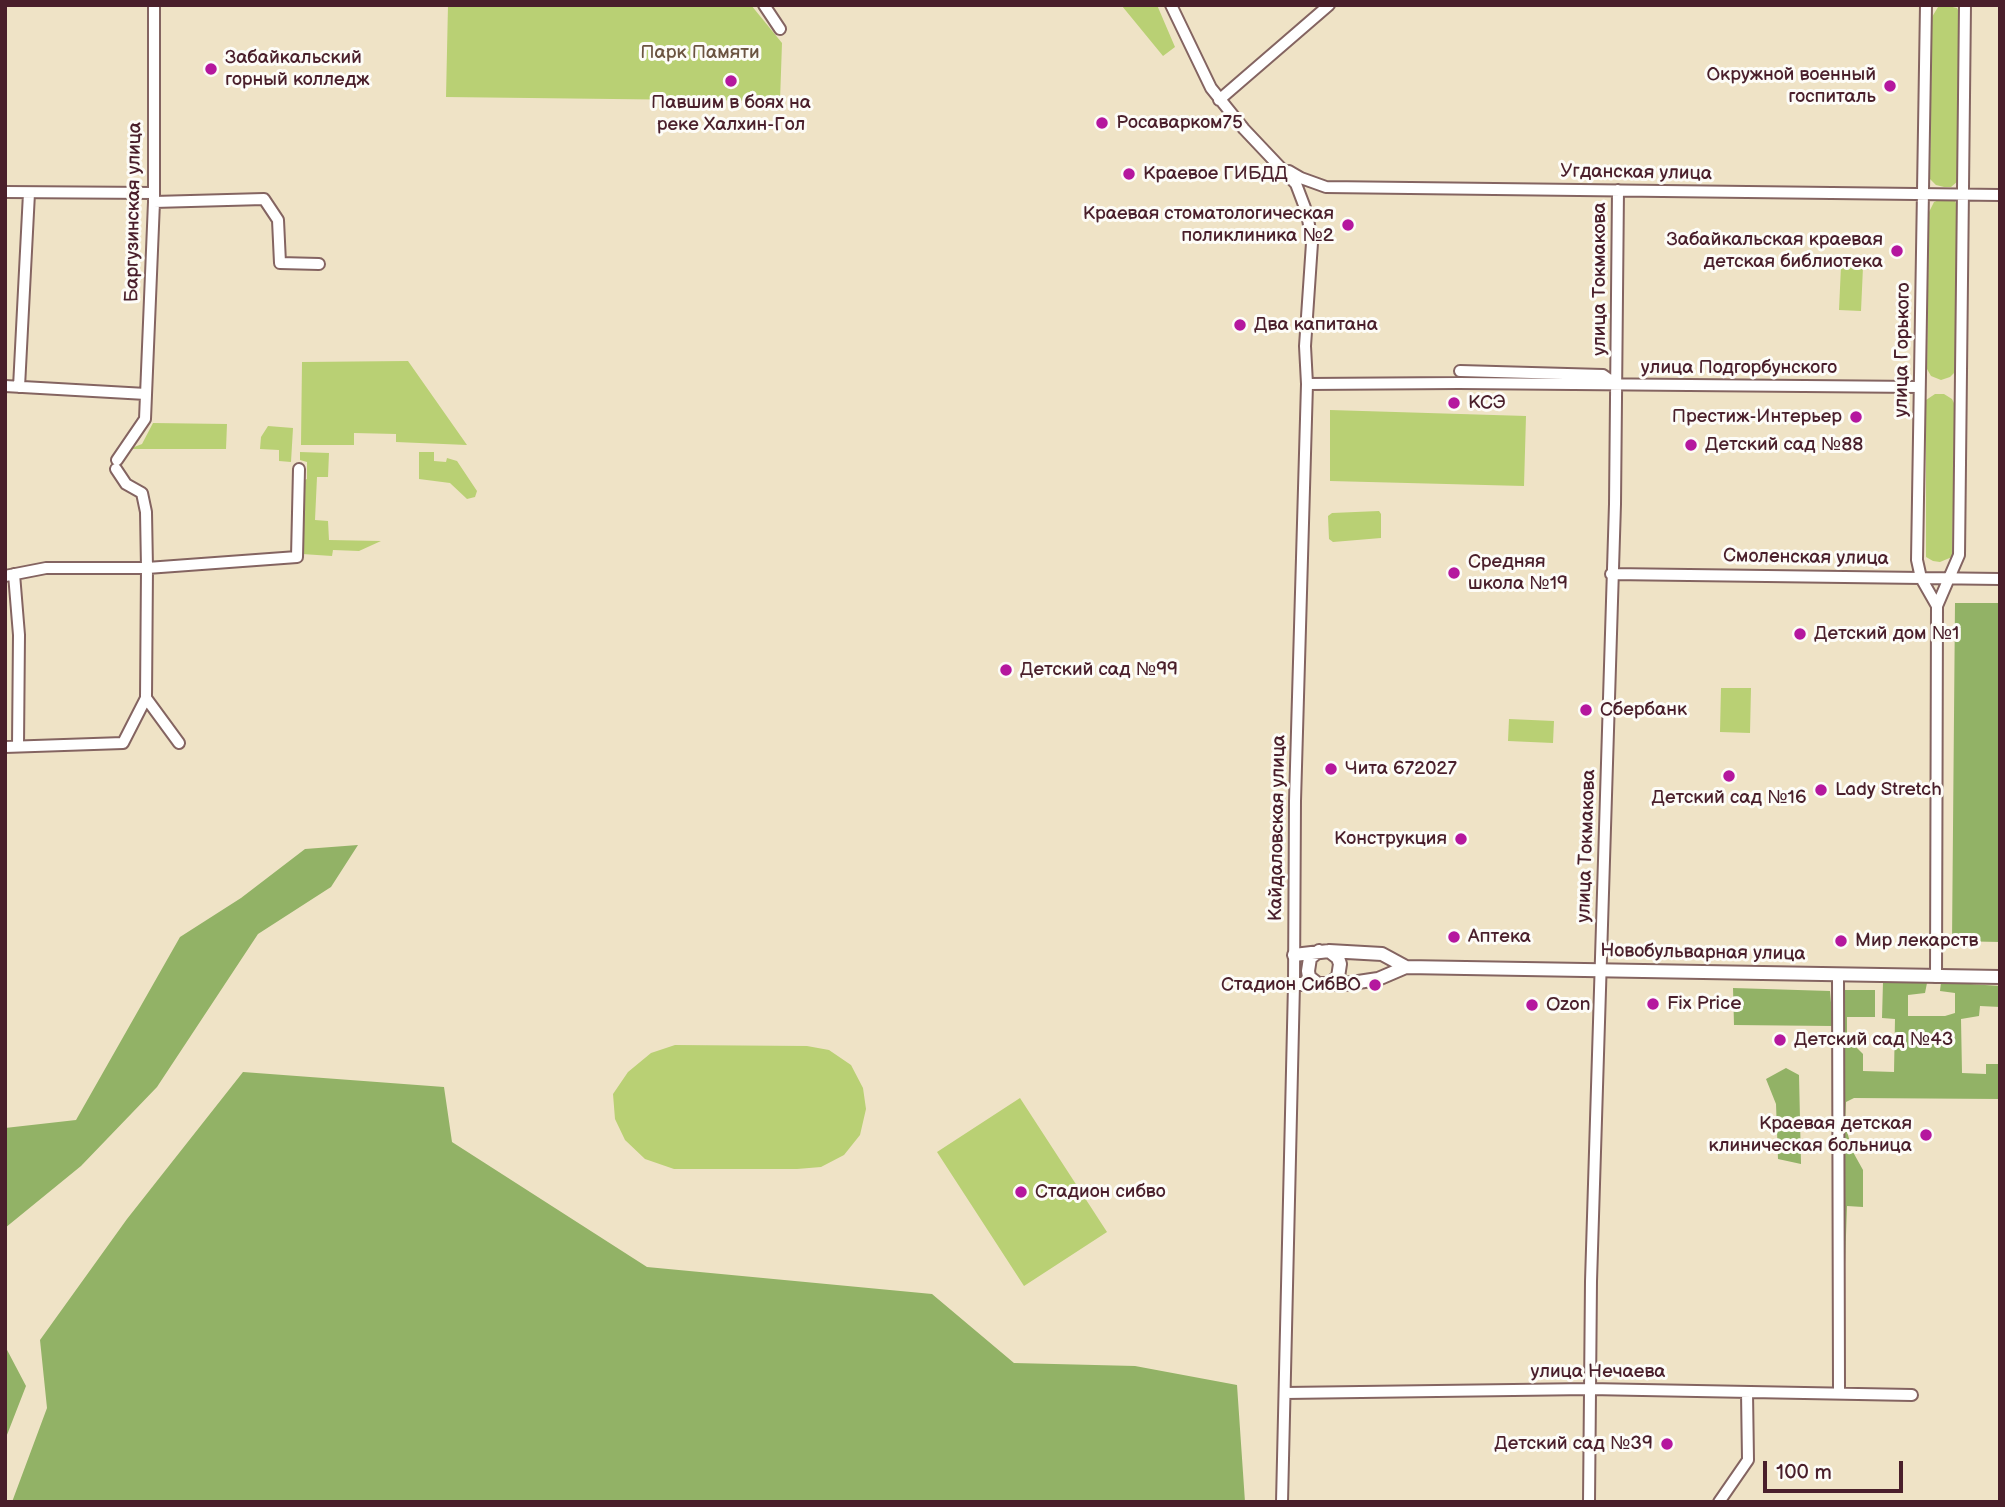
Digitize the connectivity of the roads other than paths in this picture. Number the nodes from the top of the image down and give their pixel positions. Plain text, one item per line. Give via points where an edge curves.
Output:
1 (154, 5) edge
2 (764, 5) edge
3 (1171, 5) edge
4 (1329, 5) edge
5 (1926, 5) edge
6 (1965, 5) edge
7 (780, 29) dead end
8 (1219, 100) junction
9 (1278, 163) junction
10 (1618, 190) junction
11 (5, 192) edge
12 (29, 193) junction
13 (1923, 193) junction
14 (1962, 195) junction
15 (2000, 195) edge
16 (154, 198) junction
17 (319, 264) dead end
18 (1460, 371) dead end
19 (1307, 384) junction
20 (1617, 385) junction
21 (5, 386) edge
22 (19, 387) junction
23 (1919, 387) junction
24 (146, 394) junction
25 (299, 469) dead end
26 (147, 568) junction
27 (1611, 574) junction
28 (9, 575) edge
29 (1921, 578) junction
30 (1950, 578) junction
31 (2000, 579) edge
32 (1937, 606) junction
33 (146, 698) junction
34 (179, 743) dead end
35 (18, 745) junction
36 (5, 747) edge
37 (1324, 951) junction
38 (1294, 955) junction
39 (1406, 967) junction
40 (1601, 971) junction
41 (1838, 975) junction
42 (1936, 977) junction
43 (2000, 978) edge
44 (1294, 984) junction
45 (1324, 984) junction
46 (1589, 1389) junction
47 (1747, 1392) junction
48 (1839, 1392) junction
49 (1285, 1393) junction
50 (1912, 1395) dead end
51 (1282, 1502) edge
52 (1590, 1502) edge
53 (1719, 1502) edge

1 - 16 street, Баргузинская улица
2 - 7 street
3 - 8 street
4 - 8 street
5 - 13 street, улица Горького
6 - 14 street, улица Горького
8 - 9 street
9 - 10 street, Угданская улица via 1326,187
9 - 19 street, Кайдаловская улица via 1302,198 1311,243
10 - 13 street, Угданская улица
10 - 20 street, улица Токмакова
11 - 12 street
12 - 16 street
12 - 22 street
13 - 14 street, Угданская улица
13 - 23 street, улица Горького
14 - 15 street, Угданская улица
14 - 30 street, улица Горького via 1959,555
16 - 17 street via 264,199 278,220 280,263
16 - 24 street, Баргузинская улица
18 - 20 street via 1603,375
19 - 20 street, улица Подгорбунского
19 - 38 street, Кайдаловская улица
20 - 23 street, улица Подгорбунского
20 - 27 street, улица Токмакова
21 - 22 street
22 - 24 street
23 - 29 street, улица Горького via 1917,560
24 - 26 street, Баргузинская улица via 145,419 117,464 126,484 142,493
25 - 26 street via 297,557
26 - 28 street via 46,568
26 - 33 street
27 - 29 street, Смоленская улица
27 - 40 street, улица Токмакова
28 - 35 street via 19,635
29 - 30 street, Смоленская улица
29 - 32 street, улица Горького
30 - 31 street, Смоленская улица
30 - 32 street, улица Горького
32 - 42 street, улица Горького
33 - 34 street
33 - 35 street via 123,743
35 - 36 street
37 - 38 street
37 - 39 street via 1382,954
37 - 45 street via 1340,964 1338,977
37 - 45 street via 1310,958 1308,971 1309,977
38 - 44 street, Кайдаловская улица
39 - 40 street, Новобульварная улица
39 - 45 street via 1378,979
40 - 41 street, Новобульварная улица
40 - 46 street, улица Токмакова
41 - 42 street, Новобульварная улица
41 - 48 street
42 - 43 street, Новобульварная улица
44 - 45 street
44 - 49 street, Кайдаловская улица
46 - 47 street, улица Нечаева
46 - 49 street, улица Нечаева
46 - 52 street, улица Токмакова
47 - 48 street, улица Нечаева
47 - 53 street via 1748,1460
48 - 50 street, улица Нечаева
49 - 51 street, Кайдаловская улица

